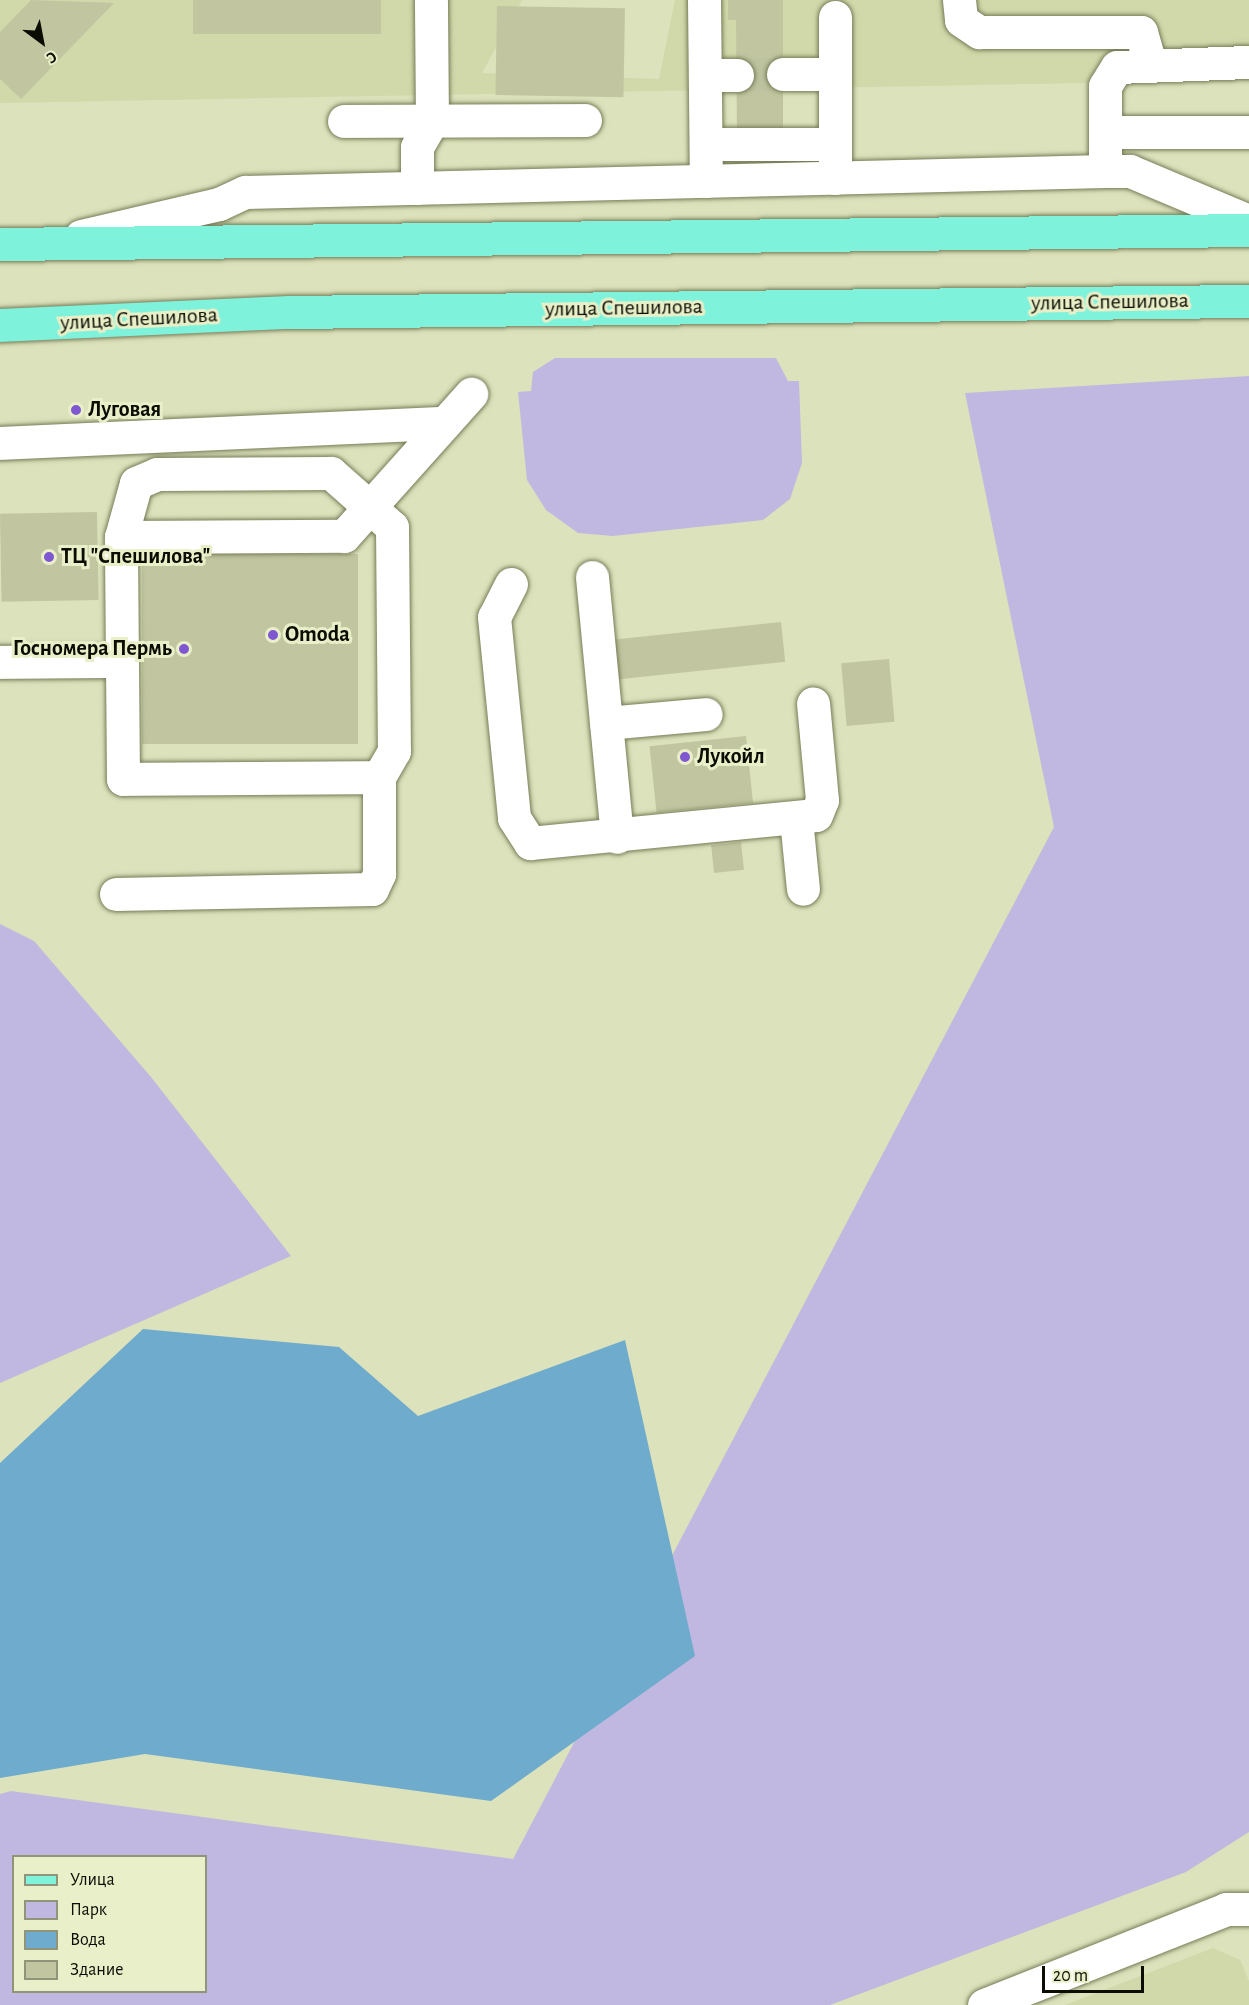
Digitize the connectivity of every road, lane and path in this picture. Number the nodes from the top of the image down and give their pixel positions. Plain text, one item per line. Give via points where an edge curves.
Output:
1 (431, 0) edge
2 (704, 0) edge
3 (959, 0) edge
4 (835, 17) dead end
5 (1249, 62) edge
6 (1150, 63) junction
7 (783, 74) tunnel mouth
8 (835, 74) junction
9 (432, 120) junction
10 (585, 120) dead end
11 (344, 121) dead end
12 (1105, 132) junction
13 (1249, 132) edge
14 (706, 144) junction
15 (835, 144) junction
16 (1105, 171) junction
17 (835, 178) junction
18 (706, 181) junction
19 (417, 188) junction
20 (1249, 221) edge
21 (1249, 230) edge
22 (0, 237) edge
23 (0, 244) edge
24 (43, 245) junction
25 (1249, 301) edge
26 (0, 325) edge
27 (471, 394) dead end
28 (446, 423) junction
29 (0, 443) edge
30 (371, 506) junction
31 (121, 537) junction
32 (592, 577) dead end
33 (511, 584) dead end
34 (122, 661) junction
35 (0, 662) edge
36 (813, 703) dead end
37 (706, 714) dead end
38 (606, 723) junction
39 (379, 777) junction
40 (796, 819) junction
41 (617, 837) junction
42 (803, 889) dead end
43 (116, 894) dead end
44 (1249, 1909) edge
45 (984, 2005) edge

1 - 9 street
2 - 14 street via 722,75
3 - 6 street via 961,20 980,32 1141,32 1150,47
4 - 8 street
5 - 6 street
6 - 12 street via 1128,63 1108,74
7 - 8 street
8 - 15 street
9 - 10 street
9 - 11 street
9 - 19 street via 417,147
12 - 13 street
12 - 16 street
14 - 15 street
14 - 18 street
15 - 17 street
16 - 17 street
16 - 20 street via 1130,171
17 - 18 street
18 - 19 street
19 - 24 street via 245,192 219,204
21 - 24 main road
22 - 24 street
23 - 24 main road
25 - 26 main road, улица Спешилова via 289,312
27 - 28 street
28 - 29 street
28 - 30 street
30 - 31 street via 344,536
30 - 31 street via 331,473 157,474 136,483
30 - 39 street via 392,527 394,751
31 - 34 street
32 - 38 street
33 - 41 street via 494,617 513,818 530,843
34 - 35 street
34 - 39 street via 123,778
36 - 40 street via 821,809
37 - 38 street
38 - 41 street
39 - 43 street via 379,874 372,889
40 - 41 street
40 - 42 street
44 - 45 street via 1226,1909

